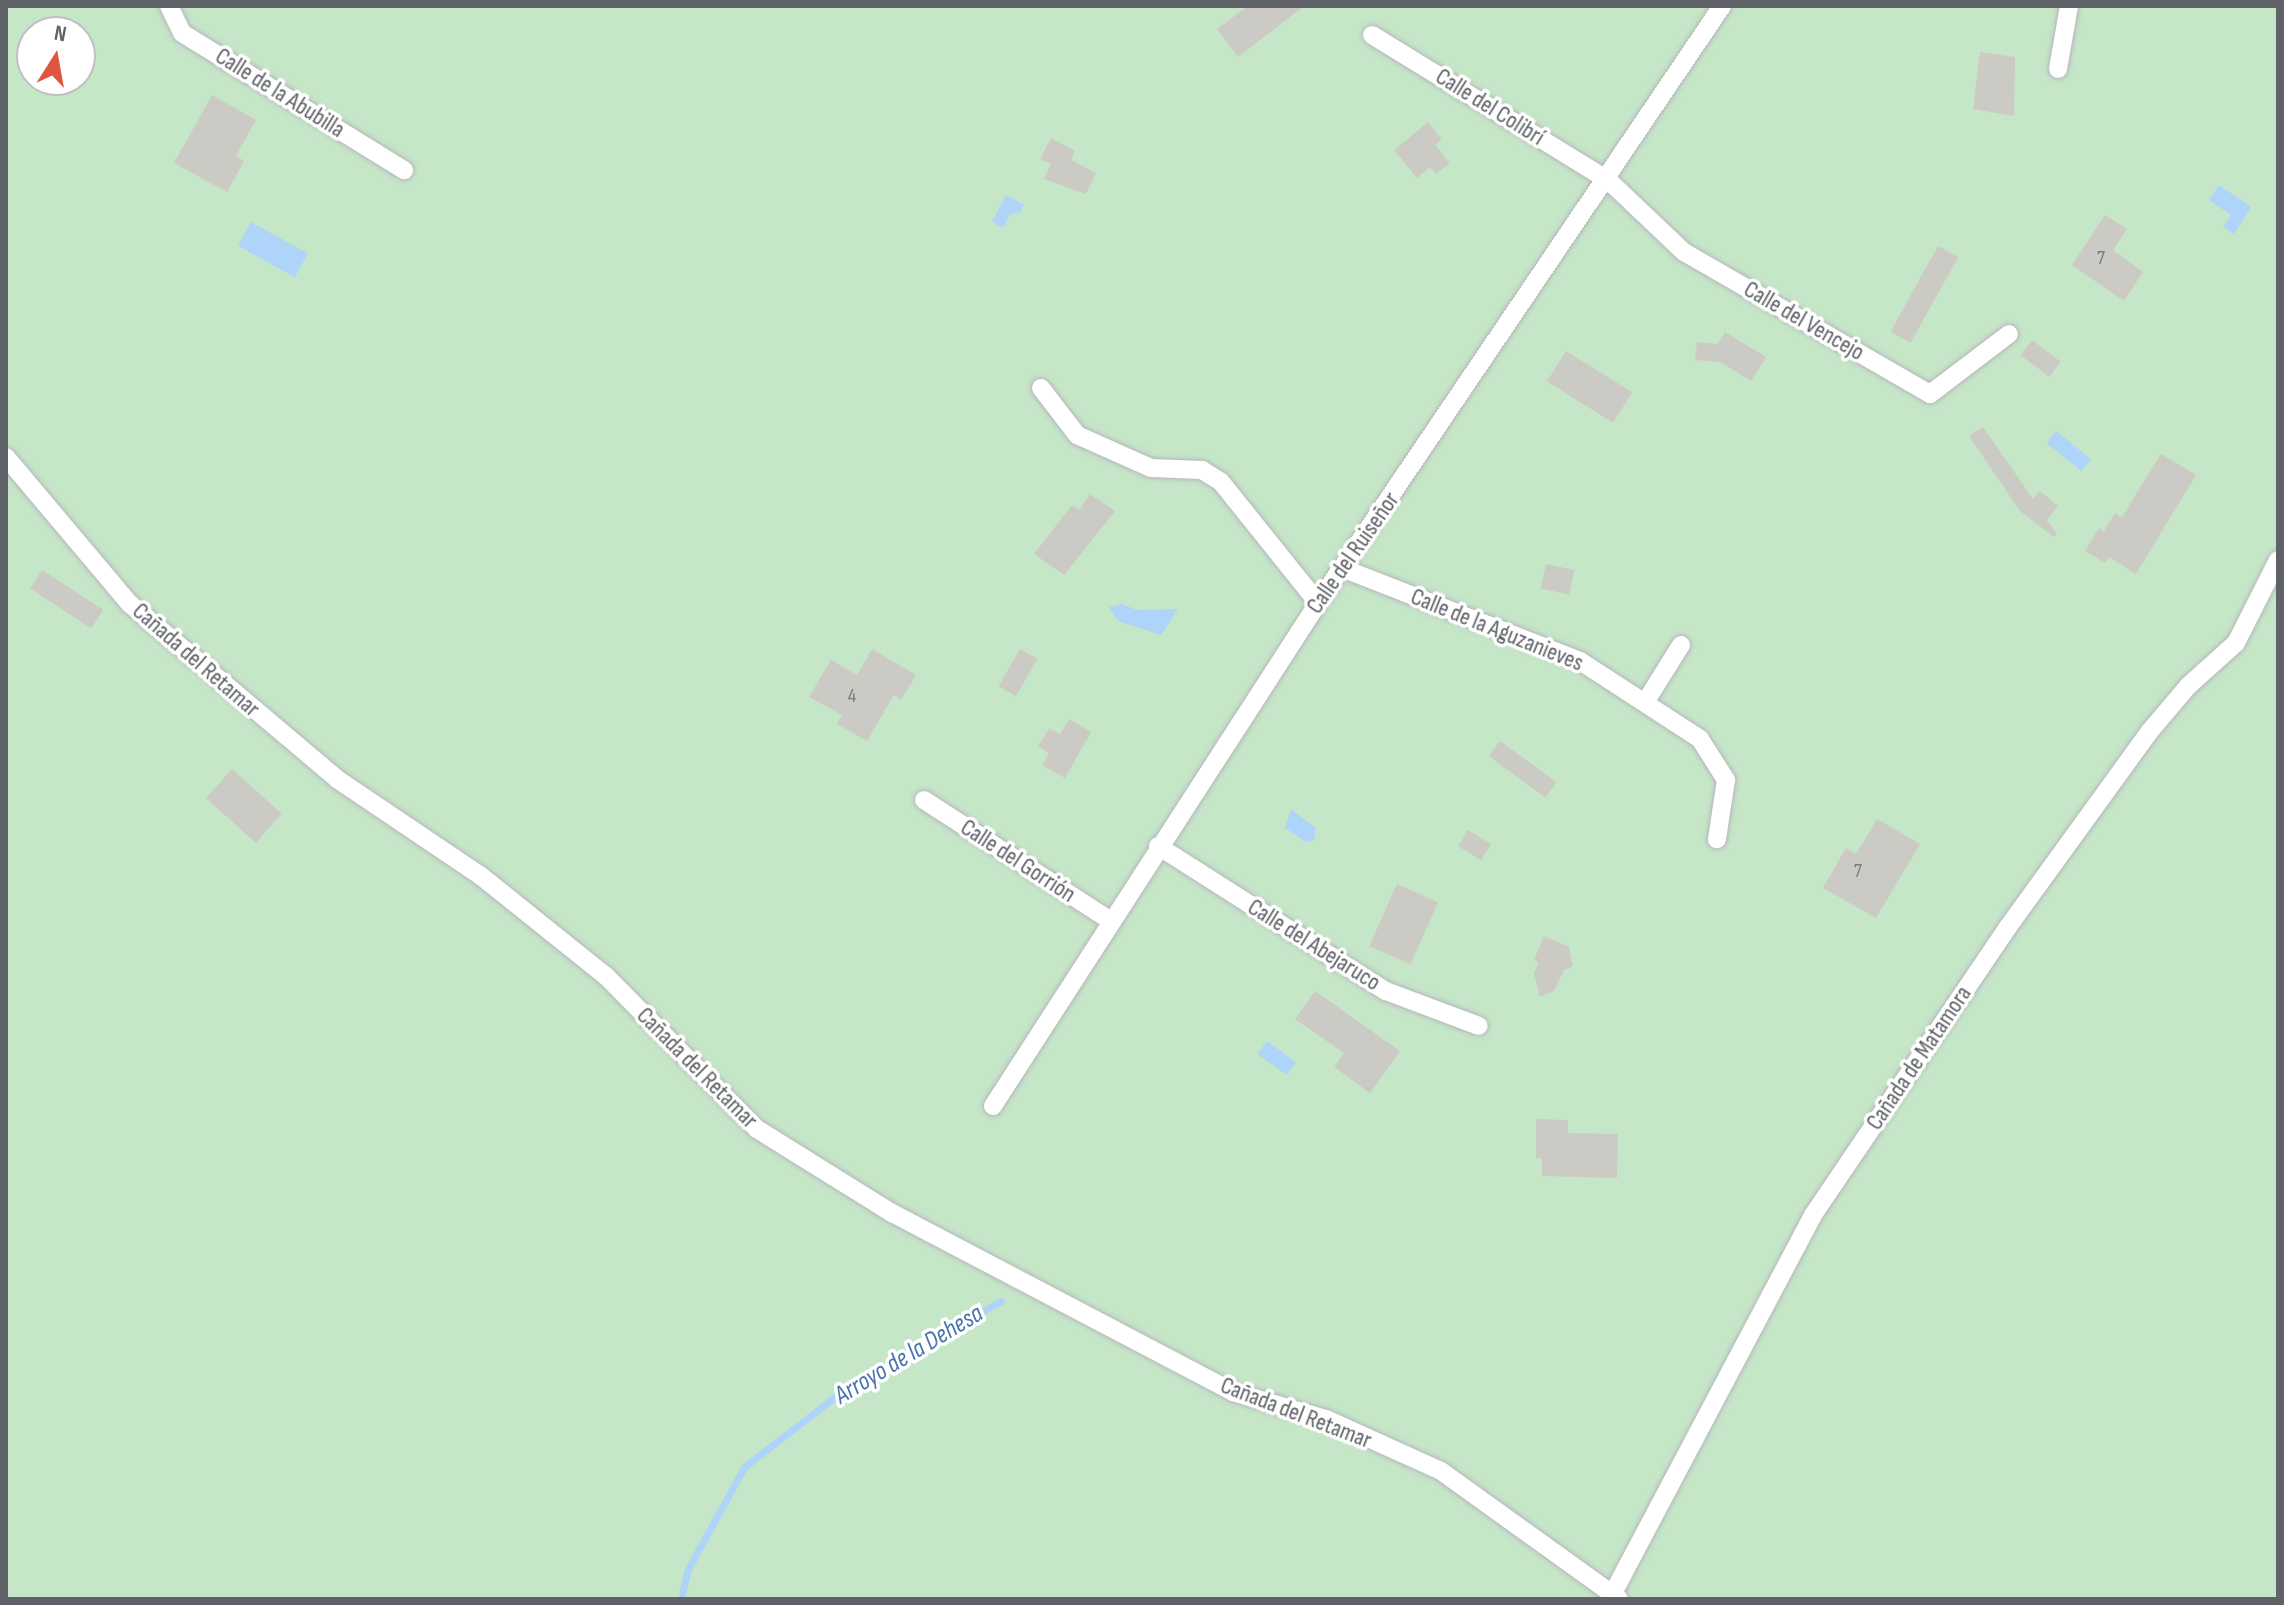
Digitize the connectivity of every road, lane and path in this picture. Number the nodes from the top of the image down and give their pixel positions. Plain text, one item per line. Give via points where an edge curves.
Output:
1 (169, 6) edge
2 (1722, 6) edge
3 (2069, 6) edge
4 (1372, 35) dead end
5 (2058, 69) dead end
6 (404, 170) dead end
7 (1608, 180) junction
8 (2009, 334) dead end
9 (1041, 388) dead end
10 (6, 457) edge
11 (2278, 560) edge
12 (1344, 569) junction
13 (1318, 603) junction
14 (1681, 645) dead end
15 (1646, 701) junction
16 (924, 800) dead end
17 (1717, 839) dead end
18 (1158, 846) junction
19 (1111, 921) junction
20 (1479, 1026) dead end
21 (993, 1106) dead end
22 (1616, 1596) edge

1 - 6 street, Calle de la Abubilla via 182,33
2 - 7 street, Calle del Ruiseñor
3 - 5 street
4 - 7 street, Calle del Colibrí
7 - 8 street, Calle del Vencejo via 1684,252 1930,394
7 - 12 street, Calle del Ruiseñor
9 - 13 street via 1077,435 1151,468 1202,470 1221,482
10 - 22 street, Cañada del Retamar via 130,604 337,779 481,876 606,976 757,1129 892,1213 1233,1392 1326,1419 1441,1471
11 - 22 street, Cañada de Matamora via 2236,643 2188,686 2150,731 2008,927 1813,1215
12 - 13 street, Calle del Ruiseñor
12 - 15 street, Calle de la Aguzanieves via 1580,661
13 - 18 street, Calle del Ruiseñor
14 - 15 street
15 - 17 street, Calle de la Aguzanieves via 1700,739 1726,780
16 - 19 street, Calle del Gorrión
18 - 19 street, Calle del Ruiseñor
18 - 20 street, Calle del Abejaruco via 1386,991
19 - 21 street, Calle del Ruiseñor

